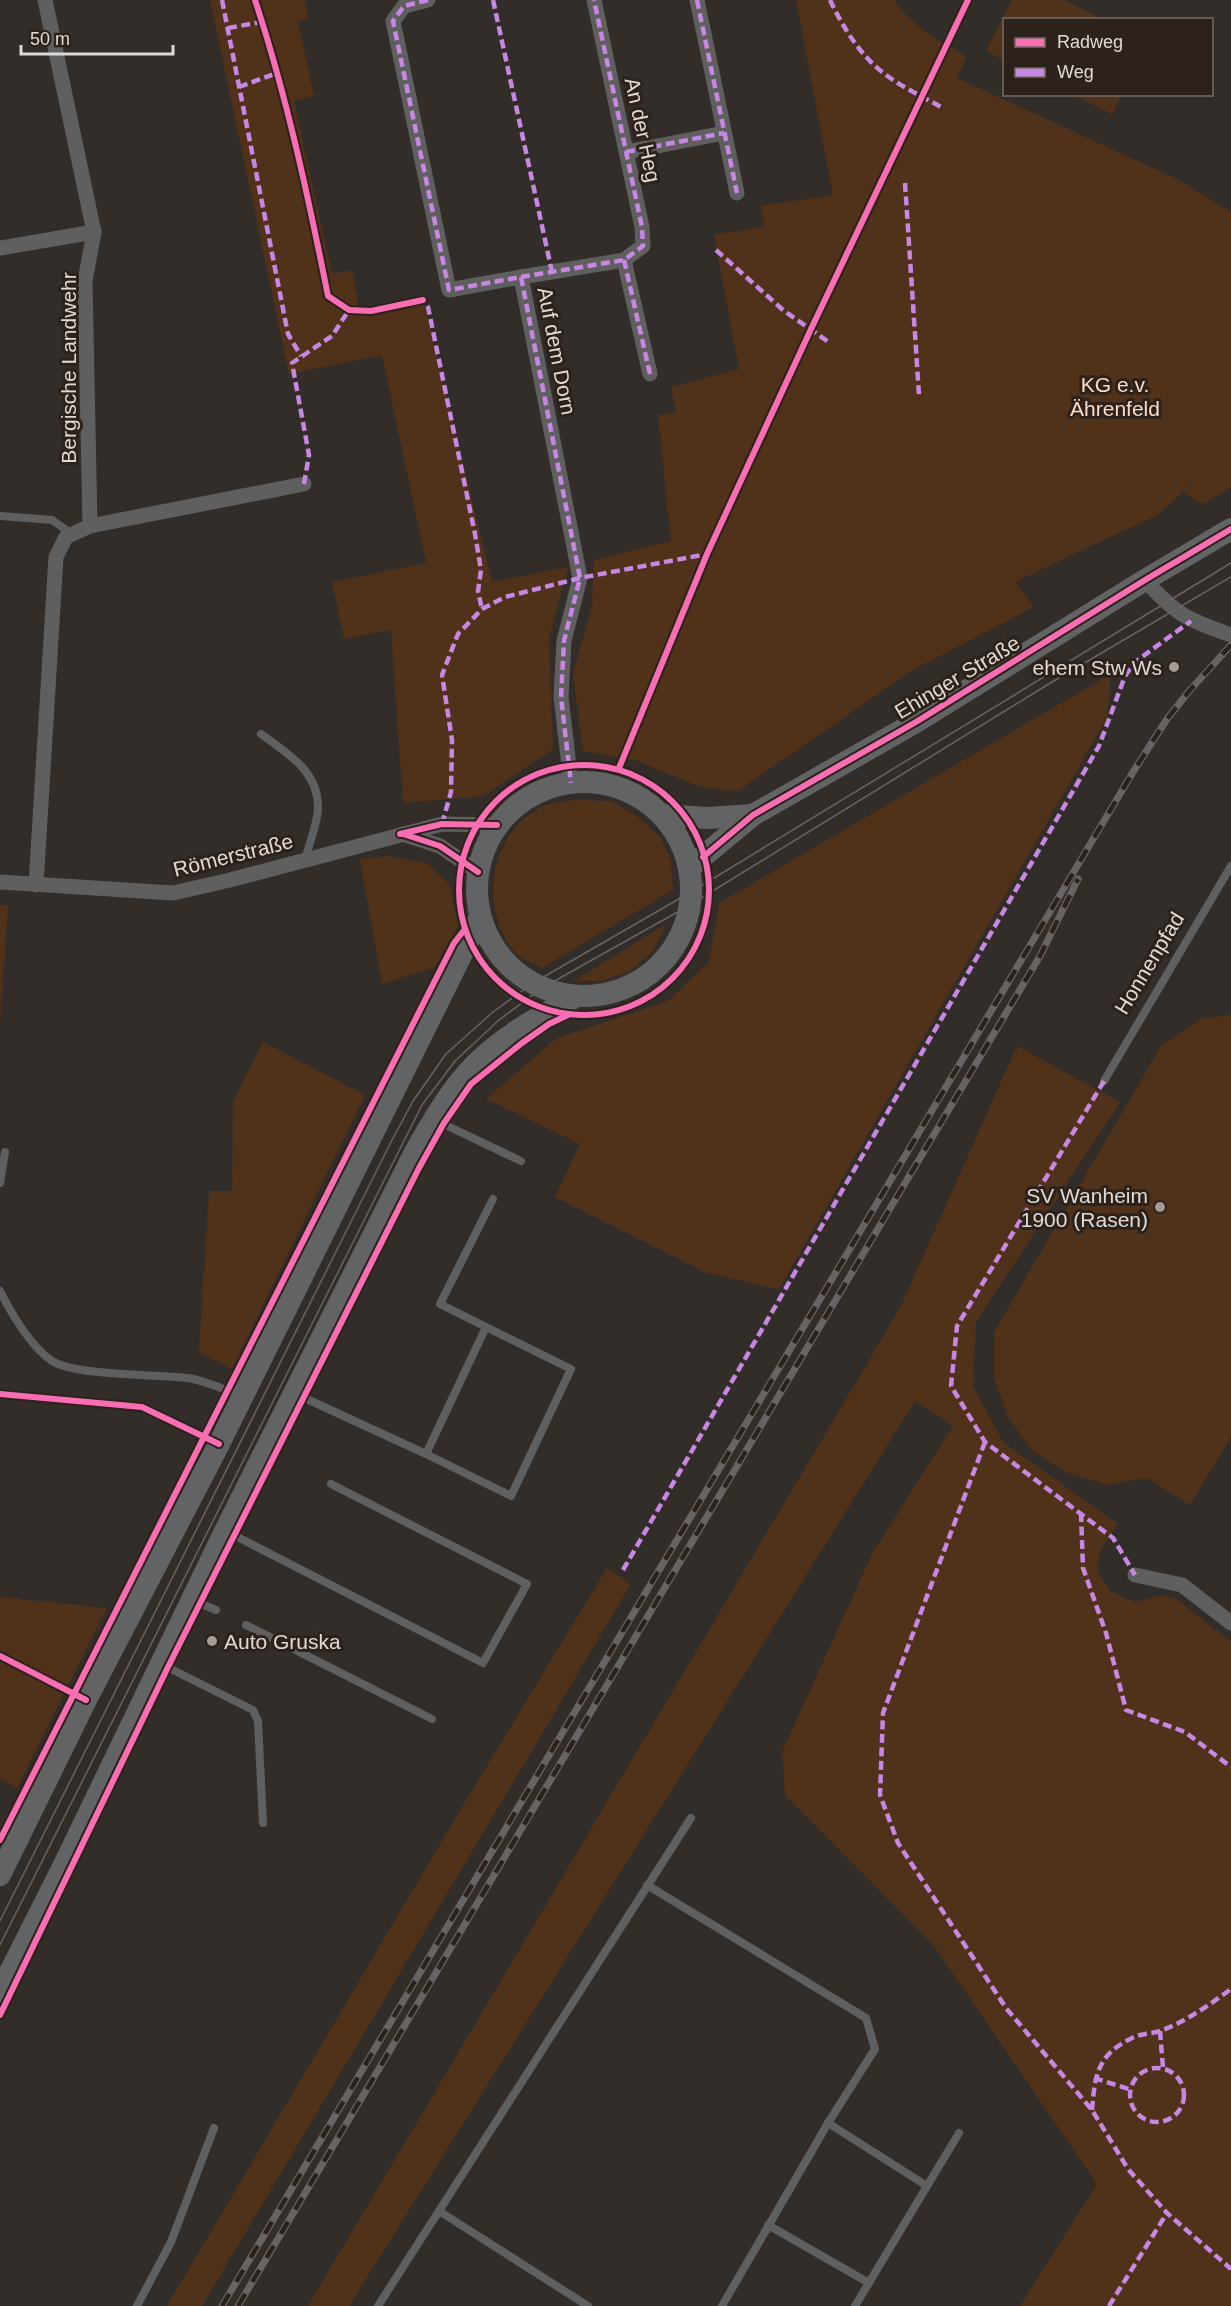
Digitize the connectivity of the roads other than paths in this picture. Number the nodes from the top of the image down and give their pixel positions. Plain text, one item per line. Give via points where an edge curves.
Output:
1 (45, 0) edge
2 (428, 0) edge
3 (594, 0) edge
4 (697, 0) edge
5 (724, 133) junction
6 (626, 152) junction
7 (737, 193) dead end
8 (94, 232) junction
9 (0, 248) edge
10 (624, 260) junction
11 (521, 277) junction
12 (650, 374) dead end
13 (304, 484) dead end
14 (0, 516) edge
15 (90, 526) junction
16 (1231, 529) edge
17 (72, 534) junction
18 (1145, 580) junction
19 (1231, 635) edge
20 (261, 734) dead end
21 (571, 783) junction
22 (662, 815) junction
23 (753, 815) junction
24 (497, 825) junction
25 (400, 834) junction
26 (305, 860) junction
27 (1231, 867) edge
28 (689, 868) junction
29 (478, 872) junction
30 (0, 882) edge
31 (36, 885) junction
32 (480, 917) junction
33 (577, 996) junction
34 (1104, 1081) dead end
35 (434, 1119) junction
36 (5, 1152) dead end
37 (521, 1161) dead end
38 (0, 1182) edge
39 (493, 1198) dead end
40 (0, 1291) edge
41 (486, 1327) junction
42 (294, 1394) junction
43 (241, 1396) junction
44 (426, 1454) junction
45 (331, 1484) dead end
46 (225, 1531) junction
47 (1135, 1575) dead end
48 (192, 1599) junction
49 (216, 1610) dead end
50 (1231, 1623) edge
51 (246, 1625) dead end
52 (161, 1663) junction
53 (432, 1719) dead end
54 (691, 1818) dead end
55 (263, 1822) dead end
56 (0, 1875) edge
57 (648, 1886) junction
58 (0, 1992) edge
59 (828, 2123) junction
60 (214, 2128) dead end
61 (959, 2133) dead end
62 (927, 2186) junction
63 (439, 2211) junction
64 (768, 2225) junction
65 (869, 2283) junction
66 (137, 2306) edge
67 (378, 2306) edge
68 (588, 2306) edge
69 (722, 2306) edge
70 (855, 2306) edge

1 - 8 street, Bergische Landwehr
2 - 11 street, Auf dem Dorn via 404,6 393,21 449,290
3 - 6 street, An der Heg
4 - 5 street
5 - 6 street
5 - 7 street
6 - 10 street, An der Heg via 643,246
8 - 9 street
8 - 15 street, Bergische Landwehr via 85,281
10 - 11 street
10 - 12 street
11 - 21 street, Auf dem Dorn via 580,578 564,641 561,697
13 - 15 street
14 - 17 lane via 52,520
15 - 17 street
16 - 18 street, Ehinger Straße
17 - 31 street via 66,537 56,557
18 - 19 street via 1180,614
18 - 23 street, Ehinger Straße via 916,722
20 - 26 lane via 299,763 315,784 318,810
21 - 22 street via 610,785 638,796
21 - 24 street via 543,790 518,804
22 - 23 street, Ehinger Straße
22 - 28 street via 679,840
23 - 28 street, Ehinger Straße
24 - 25 street, Römerstraße via 442,824
24 - 29 street
25 - 26 street, Römerstraße
25 - 29 street via 440,846
26 - 31 street, Römerstraße via 172,893
27 - 34 lane, Honnenpfad
28 - 33 street via 690,904 681,935 663,961 638,981 609,993
29 - 32 street via 476,895
30 - 31 street, Römerstraße
32 - 33 street via 492,944 510,966 543,988
32 - 43 street
33 - 35 street via 506,1038 463,1077
35 - 37 lane
35 - 42 street
36 - 38 lane
39 - 41 lane via 440,1304
40 - 43 lane via 22,1328 53,1361 74,1368 189,1378
41 - 44 lane
41 - 44 lane via 572,1369 511,1496
42 - 44 lane
42 - 46 street
43 - 56 street
45 - 46 lane via 527,1584 483,1663
46 - 48 street
47 - 50 street via 1182,1585
48 - 49 lane
48 - 52 street
51 - 53 lane
52 - 55 lane via 254,1710 258,1721
52 - 58 street
54 - 57 lane
57 - 59 lane via 866,2018 875,2049
57 - 63 lane
59 - 62 lane
59 - 64 lane
60 - 66 lane via 171,2242
61 - 62 lane
62 - 65 lane
63 - 67 lane
63 - 68 lane
64 - 65 lane
64 - 69 lane
65 - 70 lane

